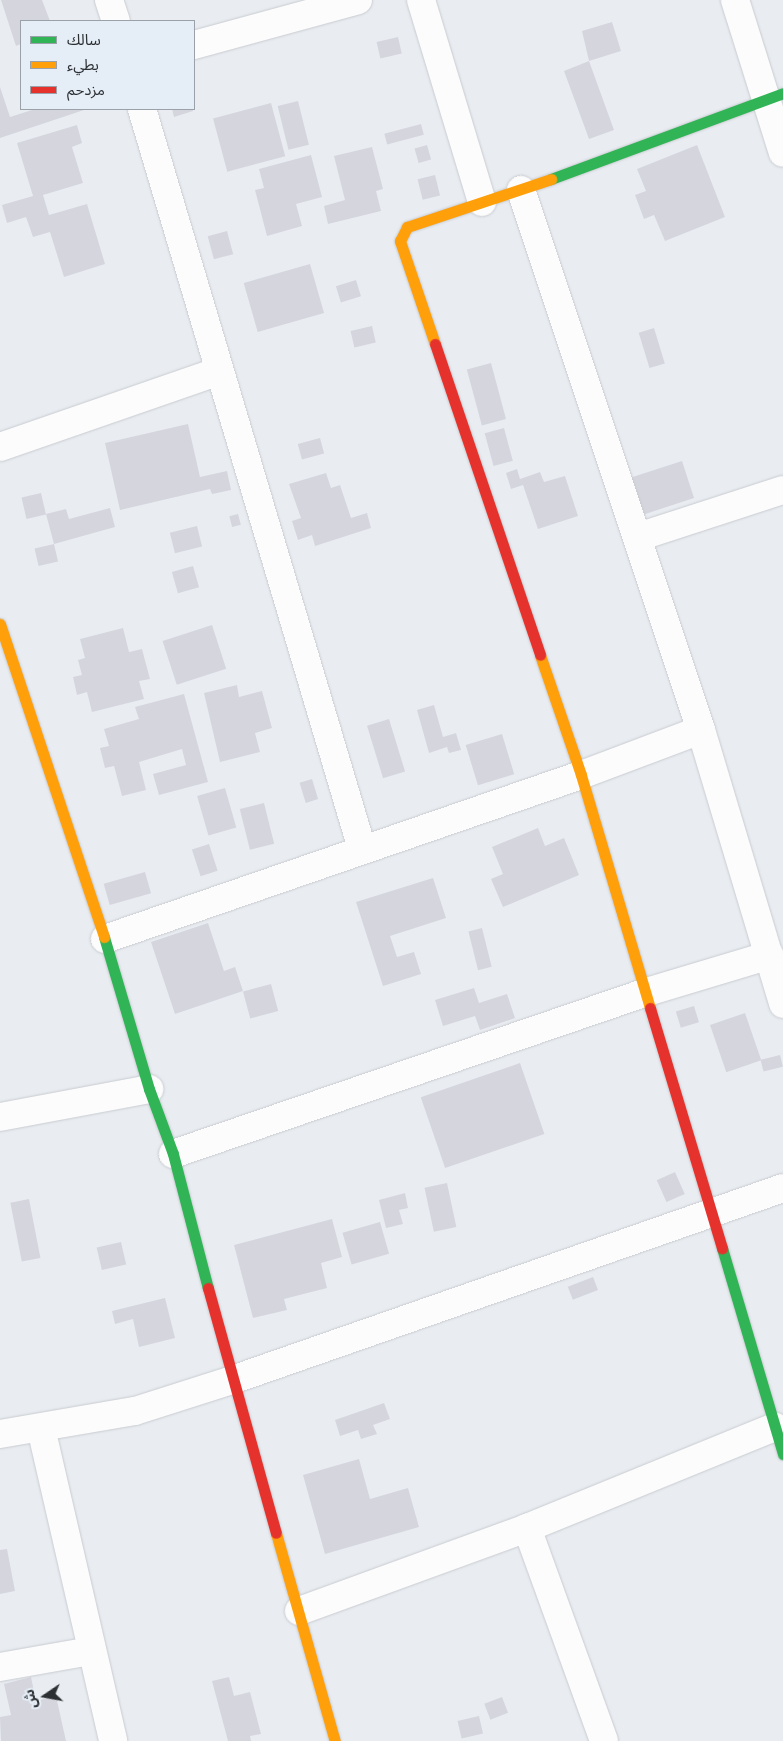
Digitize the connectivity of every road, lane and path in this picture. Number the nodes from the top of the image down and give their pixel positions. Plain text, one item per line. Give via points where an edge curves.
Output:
1 (109, 0) edge
2 (358, 0) edge
3 (421, 0) edge
4 (735, 0) edge
5 (116, 20) edge
6 (195, 44) edge
7 (774, 98) edge
8 (142, 110) edge
9 (783, 153) edge
10 (521, 190) junction
11 (482, 202) junction
12 (219, 371) junction
13 (0, 447) edge
14 (783, 490) edge
15 (638, 537) junction
16 (0, 624) edge
17 (701, 730) junction
18 (581, 775) junction
19 (362, 849) junction
20 (105, 939) junction
21 (770, 955) junction
22 (647, 992) junction
23 (783, 1004) edge
24 (148, 1089) junction
25 (0, 1116) edge
26 (173, 1154) junction
27 (783, 1188) edge
28 (711, 1211) junction
29 (232, 1380) junction
30 (776, 1427) junction
31 (41, 1428) junction
32 (0, 1434) edge
33 (783, 1454) edge
34 (527, 1528) junction
35 (299, 1611) junction
36 (91, 1651) junction
37 (0, 1667) edge
38 (113, 1741) edge
39 (334, 1741) edge
40 (604, 1741) edge

1 - 5 street
2 - 6 street
3 - 11 street
4 - 7 street
7 - 9 street
7 - 10 street
8 - 12 street
10 - 11 street
10 - 15 street
11 - 18 street via 407,227 400,241
12 - 13 street
12 - 19 street
14 - 15 street
15 - 17 street
16 - 20 street
17 - 18 street
17 - 21 street
18 - 19 street
18 - 22 street
19 - 20 street
20 - 24 street
21 - 22 street
21 - 23 street
22 - 26 street
22 - 28 street
24 - 25 street
24 - 26 street
26 - 29 street
27 - 28 street
28 - 29 street
28 - 30 street
29 - 31 street via 135,1411
29 - 35 street
30 - 33 street
30 - 34 street
31 - 32 street
31 - 36 street
34 - 35 street
34 - 40 street
35 - 39 street
36 - 37 street
36 - 38 street

